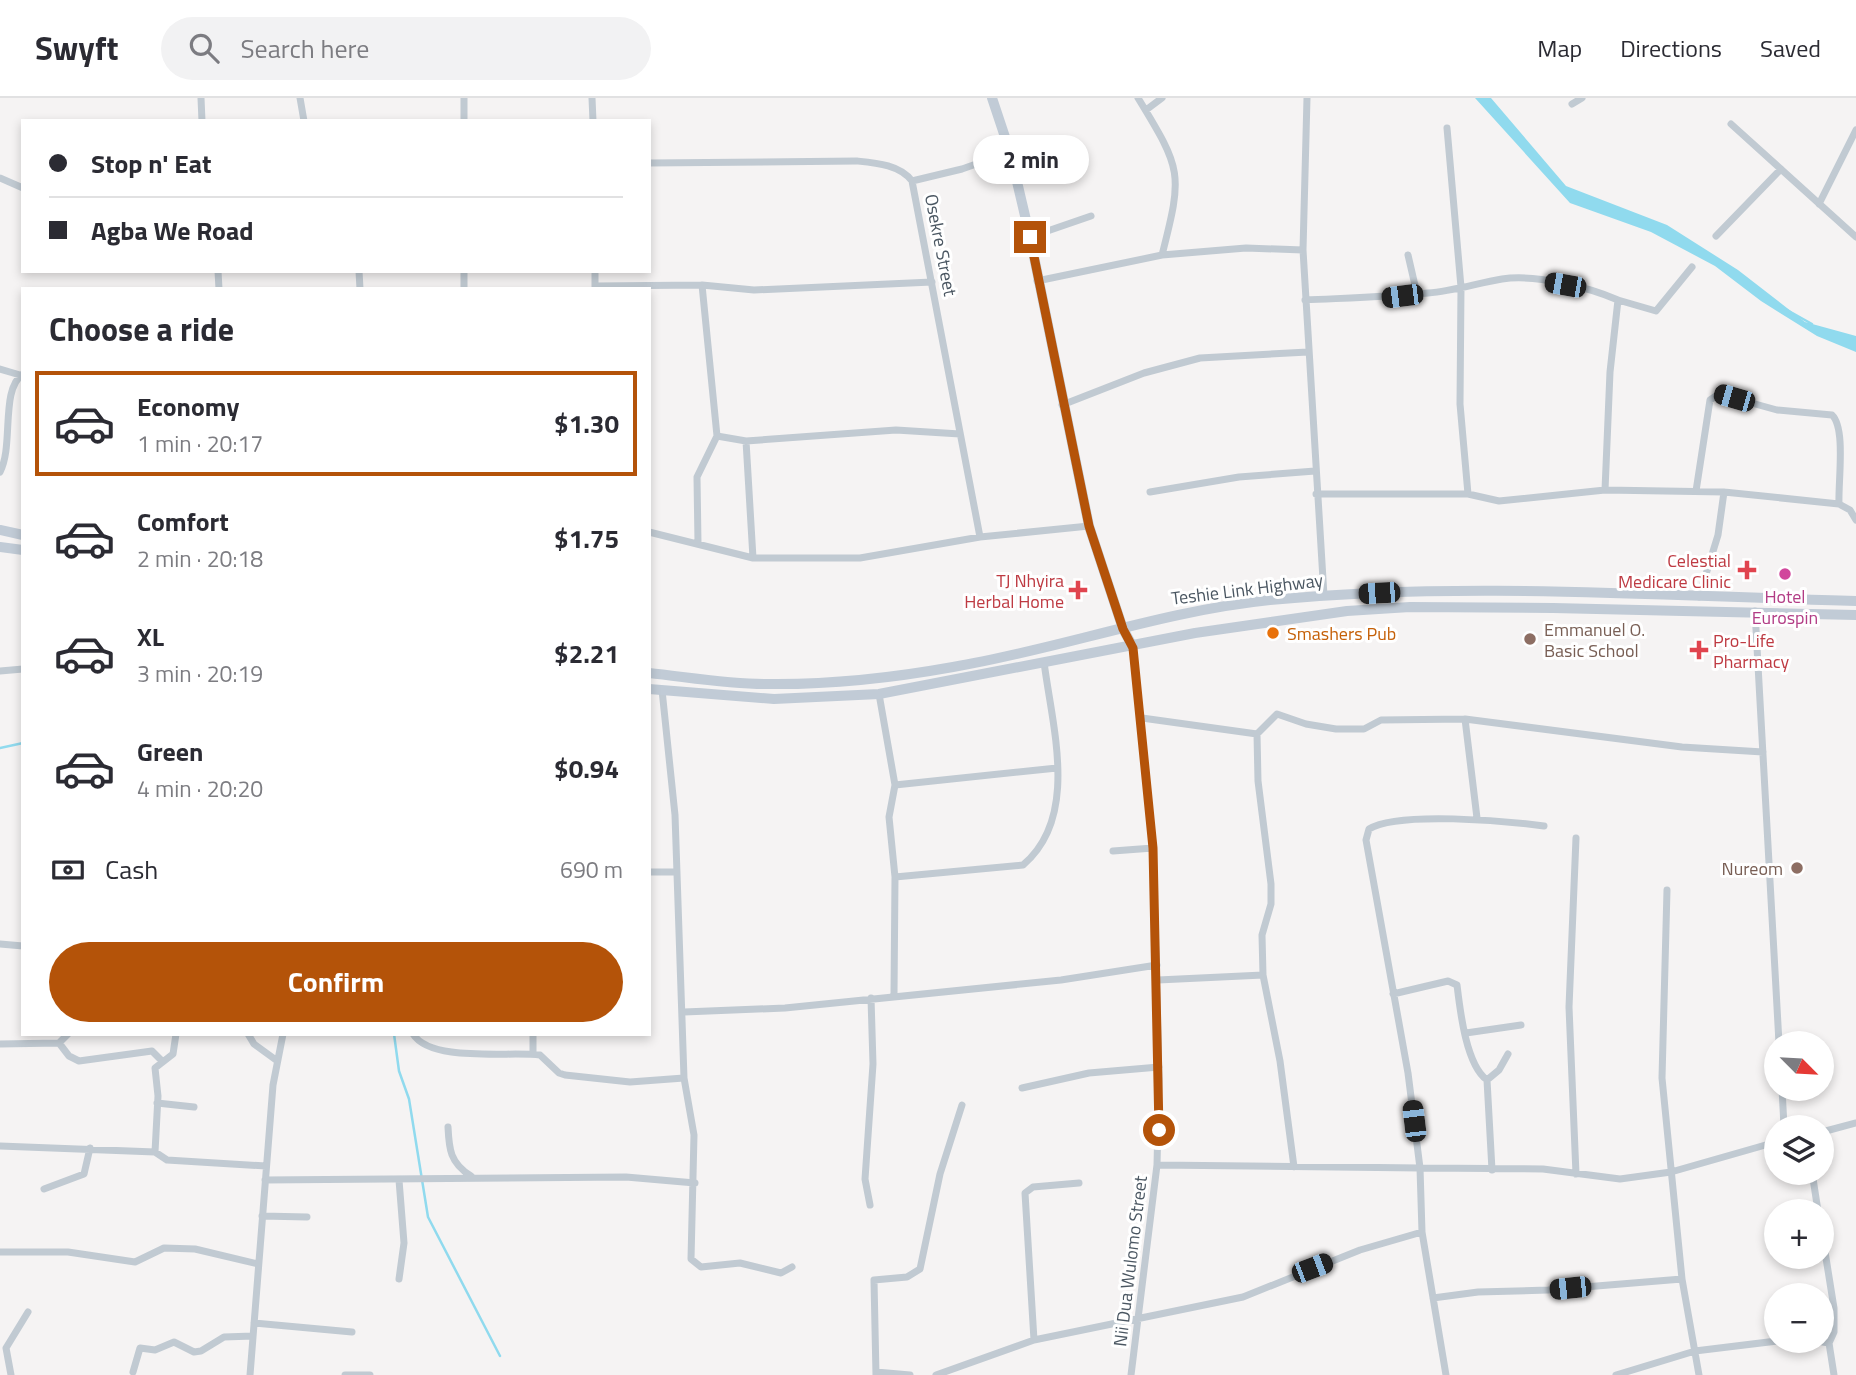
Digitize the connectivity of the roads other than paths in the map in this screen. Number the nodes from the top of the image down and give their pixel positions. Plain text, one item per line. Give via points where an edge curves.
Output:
1 (201, 98) edge
2 (300, 98) edge
3 (464, 98) edge
4 (592, 98) edge
5 (992, 98) edge
6 (1138, 98) edge
7 (1162, 98) edge
8 (1307, 98) edge
9 (1582, 98) edge
10 (1572, 104) dead end
11 (1146, 110) junction
12 (202, 119) edge
13 (304, 119) edge
14 (464, 119) edge
15 (593, 119) edge
16 (1731, 124) dead end
17 (1447, 128) dead end
18 (1856, 130) edge
19 (1010, 152) junction
20 (651, 163) edge
21 (1781, 169) junction
22 (0, 178) edge
23 (912, 181) junction
24 (21, 187) edge
25 (1819, 204) junction
26 (1091, 216) dead end
27 (1716, 236) dead end
28 (1030, 237) junction
29 (1856, 237) edge
30 (1303, 250) junction
31 (1162, 255) junction
32 (1408, 255) dead end
33 (1692, 267) dead end
34 (1037, 281) junction
35 (932, 282) junction
36 (702, 285) junction
37 (595, 287) edge
38 (1461, 287) junction
39 (1417, 294) junction
40 (1305, 300) junction
41 (1618, 300) junction
42 (1308, 352) junction
43 (0, 369) edge
44 (21, 375) edge
45 (1062, 405) junction
46 (960, 434) junction
47 (717, 436) junction
48 (746, 441) junction
49 (1315, 471) junction
50 (0, 472) edge
51 (1605, 490) junction
52 (1150, 492) dead end
53 (1696, 492) junction
54 (1724, 492) junction
55 (1316, 494) junction
56 (1468, 494) junction
57 (1839, 504) junction
58 (1856, 520) edge
59 (1089, 526) junction
60 (0, 530) edge
61 (651, 532) edge
62 (21, 535) edge
63 (980, 537) junction
64 (698, 544) junction
65 (0, 547) edge
66 (21, 550) edge
67 (753, 558) junction
68 (1324, 596) junction
69 (1699, 597) junction
70 (1856, 601) edge
71 (1755, 611) junction
72 (1856, 615) edge
73 (1123, 629) junction
74 (1133, 648) junction
75 (1044, 662) junction
76 (21, 668) edge
77 (0, 671) edge
78 (651, 673) edge
79 (651, 689) edge
80 (662, 690) junction
81 (879, 694) junction
82 (1142, 718) junction
83 (1465, 719) junction
84 (1257, 734) junction
85 (1763, 752) junction
86 (1057, 768) junction
87 (895, 785) junction
88 (1476, 818) junction
89 (1544, 826) dead end
90 (1576, 838) dead end
91 (1153, 848) junction
92 (1113, 851) dead end
93 (651, 872) edge
94 (677, 872) junction
95 (895, 877) junction
96 (1667, 890) dead end
97 (0, 944) edge
98 (21, 946) edge
99 (1157, 965) junction
100 (1263, 975) junction
101 (1158, 980) junction
102 (1393, 994) junction
103 (894, 995) junction
104 (872, 998) junction
105 (684, 1012) junction
106 (1521, 1025) dead end
107 (1778, 1031) edge
108 (1466, 1033) junction
109 (66, 1036) edge
110 (176, 1036) edge
111 (249, 1036) edge
112 (282, 1036) edge
113 (415, 1036) edge
114 (533, 1036) edge
115 (59, 1043) junction
116 (0, 1044) edge
117 (533, 1054) junction
118 (1508, 1054) dead end
119 (276, 1060) junction
120 (162, 1061) junction
121 (1159, 1067) junction
122 (684, 1078) junction
123 (1487, 1080) junction
124 (1022, 1088) dead end
125 (158, 1104) junction
126 (962, 1104) dead end
127 (194, 1107) dead end
128 (1856, 1123) edge
129 (448, 1127) dead end
130 (1834, 1129) edge
131 (1764, 1145) edge
132 (0, 1146) edge
133 (90, 1148) junction
134 (155, 1152) junction
135 (1157, 1165) junction
136 (266, 1166) junction
137 (1294, 1167) junction
138 (1420, 1168) junction
139 (1492, 1170) junction
140 (1671, 1172) junction
141 (1576, 1174) junction
142 (472, 1177) junction
143 (265, 1180) junction
144 (403, 1180) junction
145 (695, 1183) junction
146 (1079, 1183) dead end
147 (44, 1189) dead end
148 (870, 1205) dead end
149 (262, 1216) junction
150 (307, 1217) dead end
151 (1422, 1232) junction
152 (0, 1252) edge
153 (258, 1264) junction
154 (792, 1267) dead end
155 (399, 1279) dead end
156 (1682, 1279) junction
157 (1433, 1298) junction
158 (28, 1312) dead end
159 (1139, 1318) junction
160 (254, 1323) junction
161 (352, 1332) dead end
162 (253, 1336) junction
163 (1034, 1340) junction
164 (1764, 1343) edge
165 (1695, 1351) junction
166 (1831, 1353) edge
167 (133, 1372) dead end
168 (876, 1373) edge
169 (11, 1375) edge
170 (250, 1375) edge
171 (345, 1375) edge
172 (370, 1375) edge
173 (910, 1375) edge
174 (936, 1375) edge
175 (1131, 1375) edge
176 (1446, 1375) edge
177 (1616, 1375) edge
178 (1699, 1375) edge
179 (1834, 1375) edge

1 - 12 street
2 - 13 street
3 - 14 street
4 - 15 street
5 - 19 main road
6 - 11 street
7 - 11 street
8 - 30 street
9 - 10 street
11 - 31 street via 1171,153 1178,184
16 - 21 street
17 - 38 street
18 - 25 street
19 - 23 street
19 - 28 main road
20 - 23 street, Osekre Street via 858,161 900,170
21 - 25 street
21 - 27 street
22 - 24 street
23 - 35 street, Osekre Street
25 - 29 street
26 - 28 street
28 - 34 main road
30 - 31 street via 1246,248
30 - 40 street
31 - 34 street
32 - 39 street
33 - 41 street via 1656,311
34 - 45 main road
35 - 36 street via 754,290
35 - 46 street, Osekre Street
36 - 37 street
36 - 47 street
38 - 39 street
38 - 41 street via 1506,278 1599,292
38 - 56 street via 1460,404
39 - 40 street
40 - 42 street
41 - 51 street
42 - 45 street via 1200,358 1144,373
42 - 49 street
43 - 44 street
44 - 50 street via 10,386 5,462
45 - 59 main road
46 - 48 street via 896,430
46 - 63 street, Osekre Street
47 - 48 street
47 - 64 street via 697,478
48 - 67 street
49 - 52 street via 1239,477
49 - 55 street
51 - 53 street
51 - 56 street via 1499,501
53 - 54 street
53 - 57 street via 1710,400 1719,394 1777,410 1832,415 1838,421 1840,439
54 - 57 street
54 - 69 street
55 - 56 street
55 - 68 street
57 - 58 street
59 - 63 street
59 - 73 main road
60 - 62 main road
61 - 64 street
63 - 67 street via 860,558
64 - 67 street
65 - 66 main road
68 - 69 main road, Teshie Link Highway via 1472,590
68 - 73 main road, Teshie Link Highway via 1204,609
69 - 70 main road, Teshie Link Highway
71 - 72 main road, Teshie Link Highway
71 - 74 main road, Teshie Link Highway via 1385,609 1212,630
71 - 85 street
73 - 74 main road
73 - 78 main road, Teshie Link Highway via 954,667 876,678 764,684
74 - 75 main road, Teshie Link Highway
74 - 82 street, Nii Dua Wulomo Street
75 - 81 main road, Teshie Link Highway
75 - 86 street
76 - 77 street
79 - 80 main road, Teshie Link Highway
80 - 81 main road, Teshie Link Highway via 774,699
80 - 94 street
81 - 87 street
82 - 84 street
82 - 91 street, Nii Dua Wulomo Street
83 - 84 street via 1381,720 1353,729 1317,727 1277,714
83 - 85 street via 1682,747
83 - 88 street
84 - 100 street via 1271,884 1262,935
85 - 107 street
86 - 87 street
86 - 95 street via 1055,819 1047,839 1023,865
87 - 95 street via 889,817
88 - 89 street
88 - 102 street via 1386,822 1369,829 1366,840
90 - 141 street via 1569,1007
91 - 92 street
91 - 99 street, Nii Dua Wulomo Street
93 - 94 street
94 - 105 street
95 - 103 street
96 - 140 street via 1662,1077
97 - 98 street
99 - 101 street, Nii Dua Wulomo Street
99 - 103 street via 1061,980
100 - 101 street
100 - 137 street
101 - 121 street, Nii Dua Wulomo Street
102 - 108 street via 1454,983
102 - 138 street
103 - 104 street
104 - 105 street via 785,1008
104 - 148 street via 873,1064 865,1179
105 - 122 street
106 - 108 street
108 - 123 street via 1474,1063
109 - 115 street
110 - 120 street via 173,1054
111 - 119 street
112 - 119 street
113 - 117 street via 463,1054
114 - 117 street
115 - 116 street
115 - 120 street via 79,1061 152,1051
117 - 122 street via 547,1059 565,1075 631,1082
118 - 123 street
119 - 136 street
120 - 125 street via 155,1068
121 - 124 street via 1089,1073
121 - 135 street, Nii Dua Wulomo Street
122 - 145 street via 693,1122
123 - 139 street
125 - 127 street
125 - 134 street
126 - 168 street via 940,1174 920,1269 907,1277 874,1280
128 - 130 street
129 - 142 street via 449,1151
131 - 140 street
132 - 133 street
133 - 134 street
133 - 147 street via 83,1174
134 - 136 street via 167,1160
135 - 137 street
135 - 159 street, Nii Dua Wulomo Street
136 - 143 street
137 - 138 street
138 - 139 street
138 - 151 street
139 - 141 street
140 - 141 street via 1620,1179
140 - 156 street
142 - 144 street
142 - 145 street via 626,1177
143 - 144 street
143 - 149 street
144 - 155 street via 404,1242
145 - 154 street via 691,1259 695,1264 740,1263 781,1273
146 - 163 street via 1033,1187 1026,1192
149 - 150 street
149 - 153 street
151 - 157 street
151 - 159 street via 1360,1250 1243,1297
152 - 153 street via 68,1252 135,1262 164,1248
153 - 160 street
156 - 157 street
156 - 165 street
157 - 176 street
158 - 169 street via 6,1348
159 - 163 street
159 - 175 street, Nii Dua Wulomo Street
160 - 161 street
160 - 162 street
162 - 167 street via 224,1337 194,1352 174,1342 155,1350 140,1348
162 - 170 street
163 - 174 street
164 - 165 street
165 - 177 street
165 - 178 street
166 - 179 street
168 - 173 street
171 - 172 street

